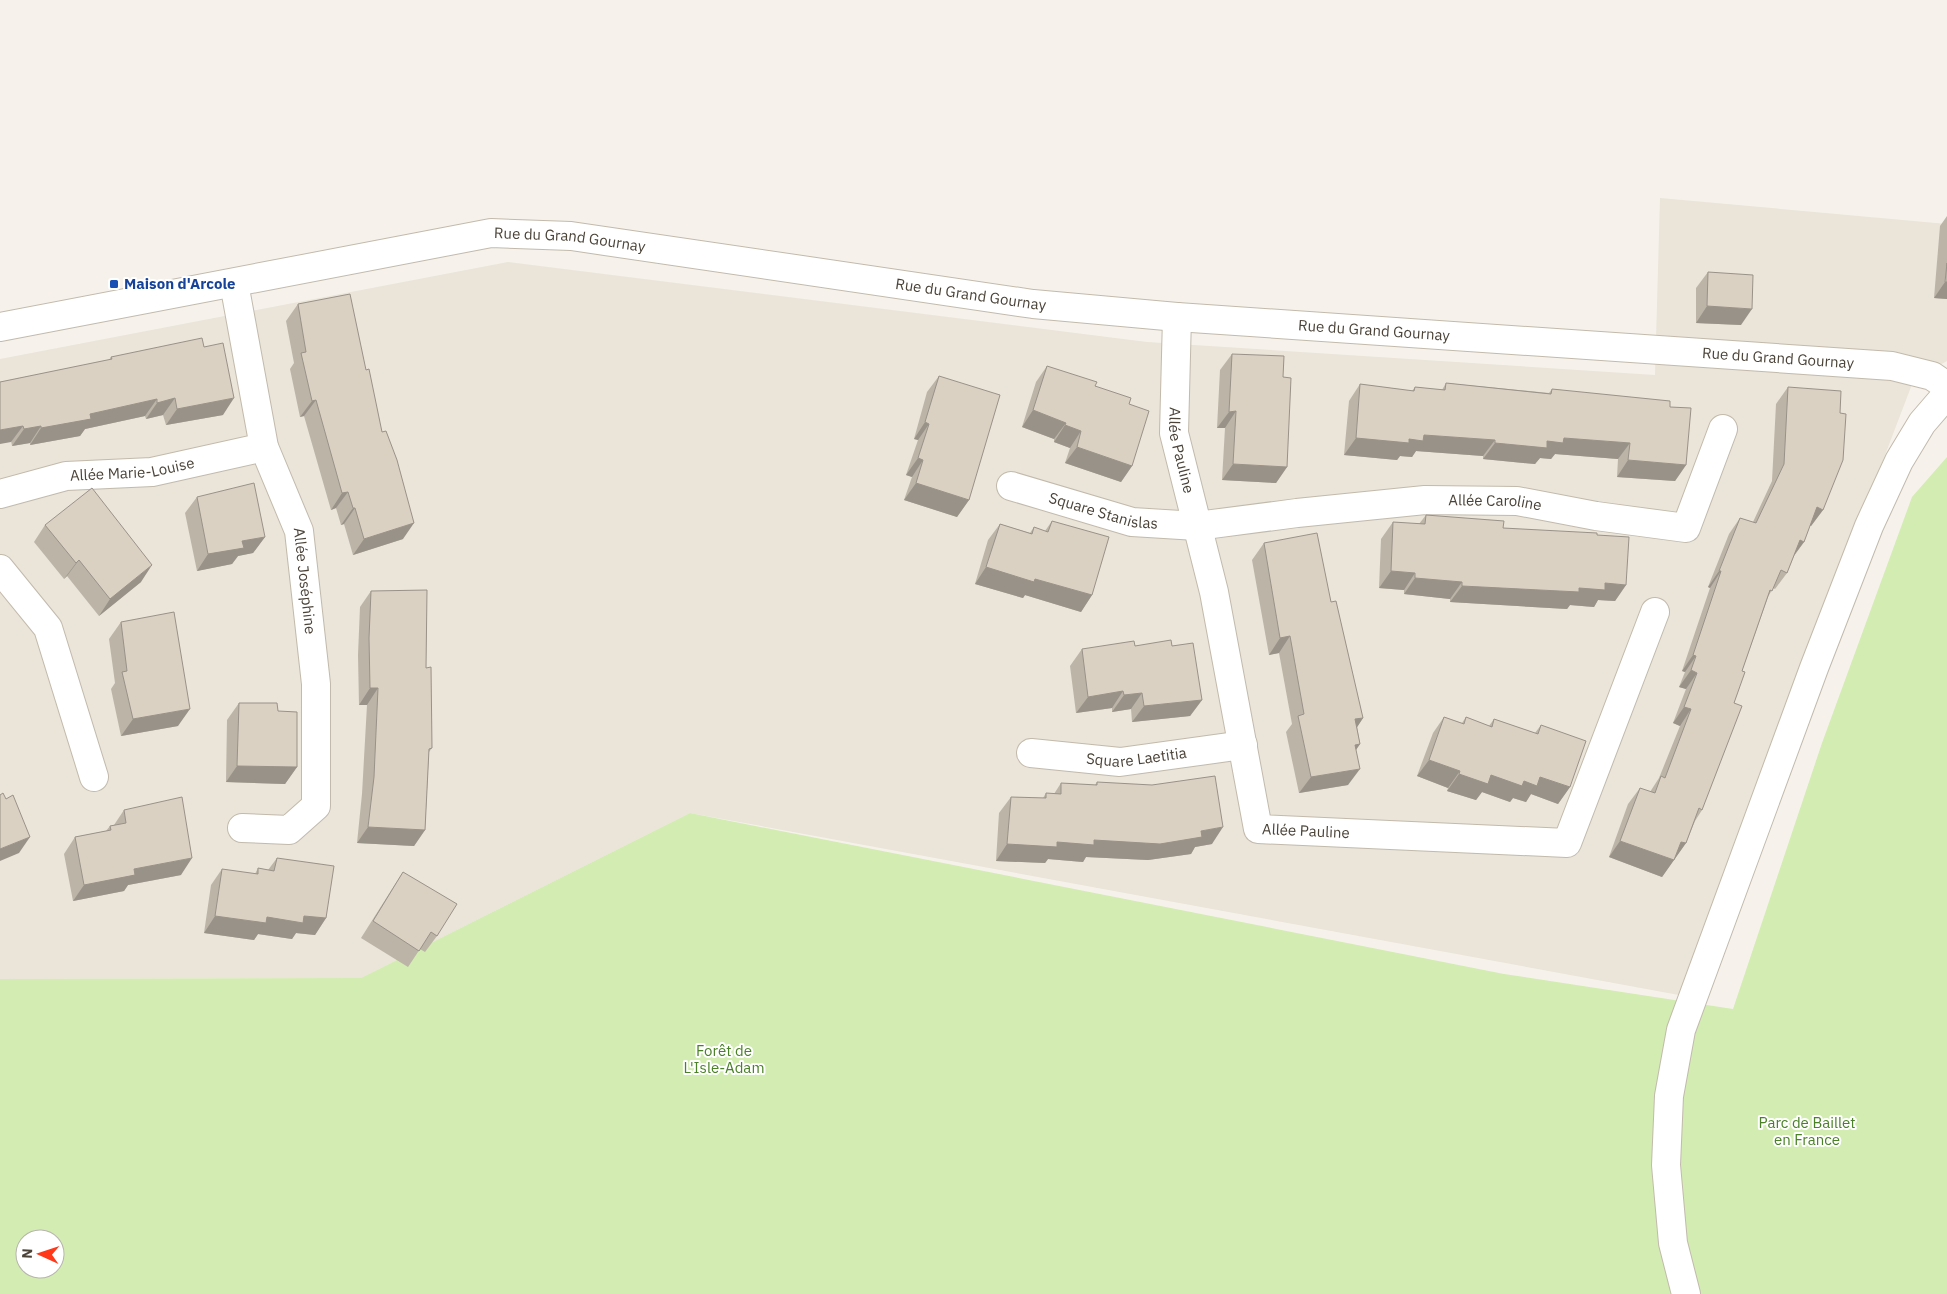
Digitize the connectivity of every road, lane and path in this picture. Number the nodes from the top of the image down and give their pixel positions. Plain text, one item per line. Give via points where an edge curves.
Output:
1 (234, 283) junction
2 (1177, 316) junction
3 (0, 327) edge
4 (1947, 386) edge
5 (1947, 394) edge
6 (1723, 429) dead end
7 (264, 447) junction
8 (1011, 486) dead end
9 (0, 494) edge
10 (1198, 526) junction
11 (0, 569) edge
12 (1655, 612) dead end
13 (1243, 745) junction
14 (1030, 753) dead end
15 (94, 777) dead end
16 (242, 828) dead end
17 (1686, 1294) edge

1 - 2 street, Rue du Grand Gournay via 491,232 571,236 1032,304
1 - 3 street, Rue du Grand Gournay
1 - 7 street, Allée Joséphine
2 - 4 street, Rue du Grand Gournay via 1892,366 1932,376
2 - 10 street, Allée Pauline via 1174,433
5 - 17 street via 1922,423 1899,461 1869,526 1681,1030 1669,1096 1666,1165 1673,1243
6 - 10 street, Allée Caroline via 1686,528 1517,501 1434,500
7 - 9 street, Allée Marie-Louise via 152,472 66,476
7 - 16 street, Allée Joséphine via 299,531 316,684 316,806 289,830
8 - 10 street, Square Stanislas via 1132,522
10 - 13 street, Allée Pauline
11 - 15 street via 48,628
12 - 13 street, Allée Pauline via 1567,842 1258,829
13 - 14 street, Square Laetitia via 1120,762

